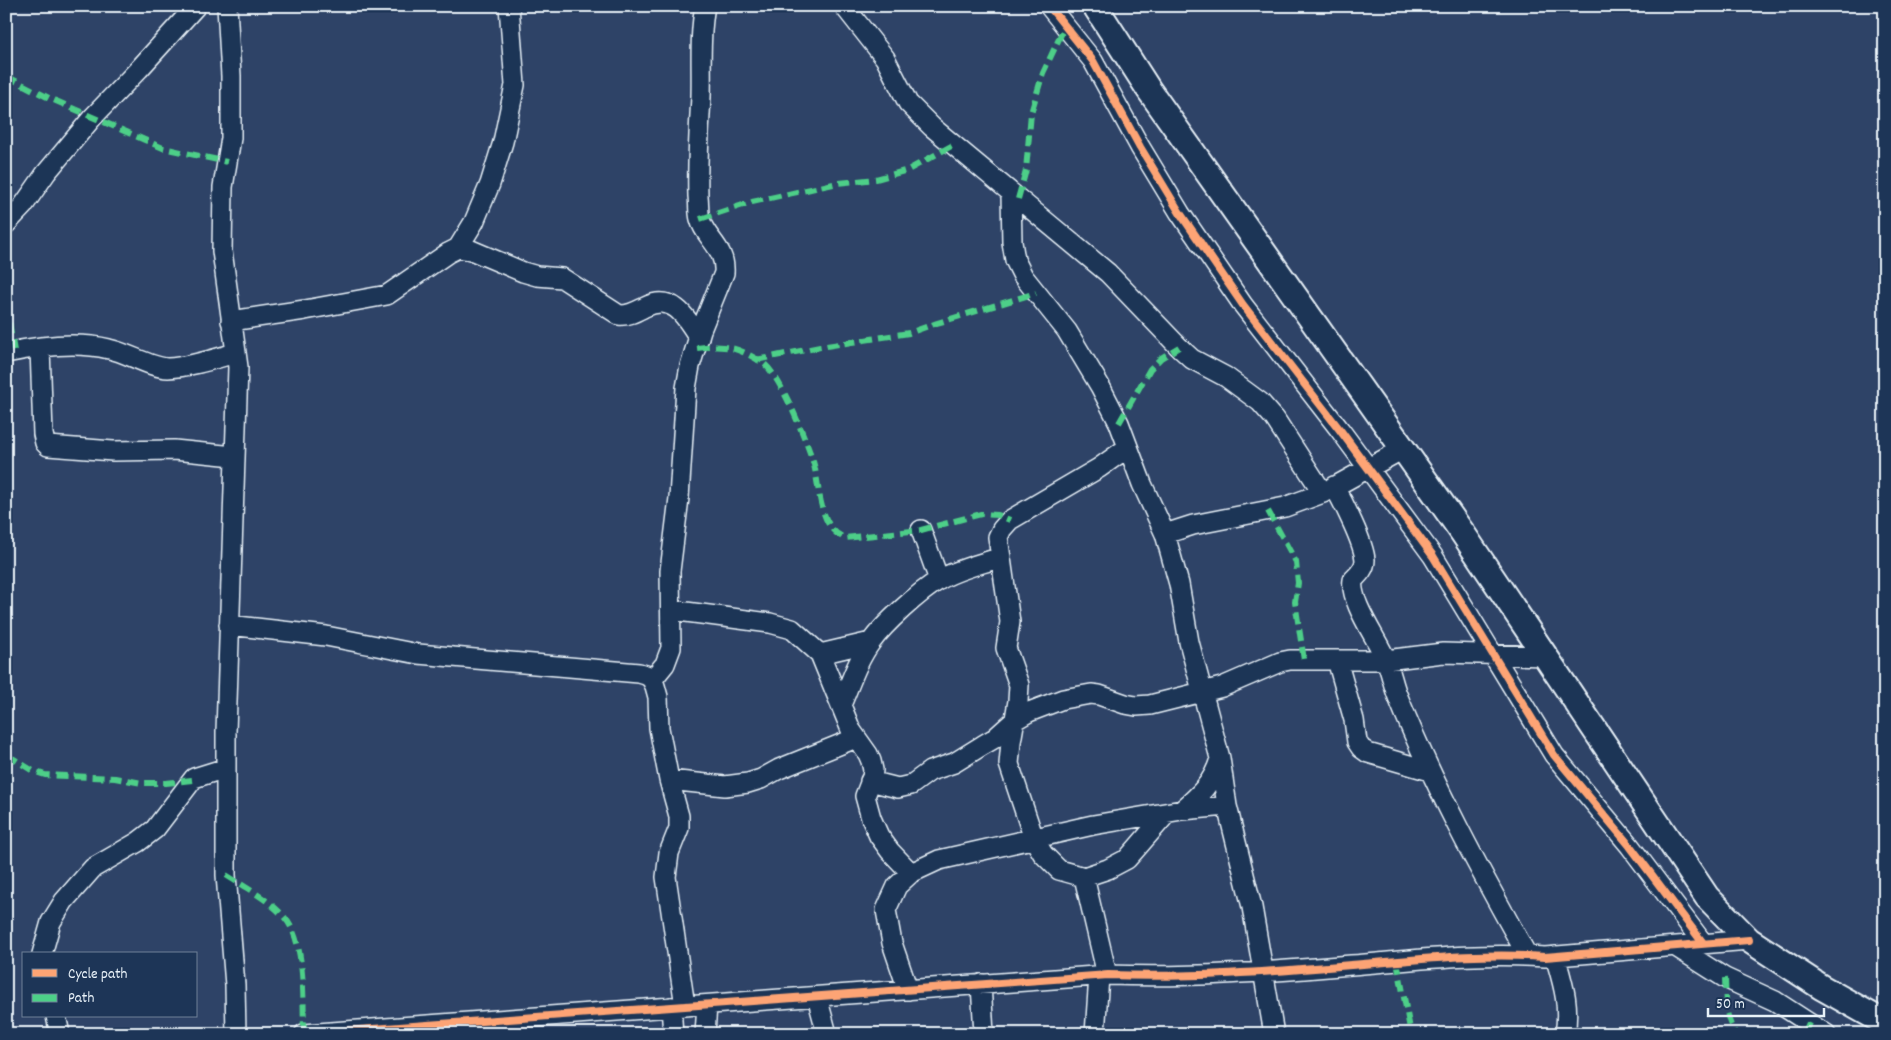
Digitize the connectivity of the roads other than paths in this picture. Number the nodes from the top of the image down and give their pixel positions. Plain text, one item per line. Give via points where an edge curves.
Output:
1 (196, 6) edge
2 (226, 6) edge
3 (509, 6) edge
4 (705, 6) edge
5 (844, 6) edge
6 (1049, 6) edge
7 (1095, 6) edge
8 (1011, 194) junction
9 (6, 224) edge
10 (458, 248) junction
11 (231, 321) junction
12 (699, 338) junction
13 (40, 348) junction
14 (6, 353) edge
15 (235, 354) junction
16 (1128, 448) junction
17 (1403, 449) junction
18 (234, 456) junction
19 (1367, 467) junction
20 (1328, 489) junction
21 (921, 530) dead end
22 (1165, 534) junction
23 (1001, 557) junction
24 (939, 580) junction
25 (671, 610) junction
26 (229, 626) junction
27 (871, 642) junction
28 (1492, 653) junction
29 (820, 654) junction
30 (1545, 656) junction
31 (1337, 660) junction
32 (1386, 660) junction
33 (652, 680) junction
34 (1201, 692) junction
35 (841, 705) junction
36 (1015, 720) junction
37 (856, 738) junction
38 (1220, 758) junction
39 (226, 768) junction
40 (1430, 771) junction
41 (669, 780) junction
42 (870, 781) junction
43 (1227, 806) junction
44 (1175, 811) junction
45 (1034, 839) junction
46 (911, 873) junction
47 (1084, 877) junction
48 (1749, 940) junction
49 (1702, 943) junction
50 (1676, 946) junction
51 (43, 952) edge
52 (1527, 956) junction
53 (1555, 956) junction
54 (1263, 972) junction
55 (1103, 976) junction
56 (981, 984) junction
57 (908, 990) junction
58 (817, 997) junction
59 (707, 1005) junction
60 (678, 1007) junction
61 (56, 1018) edge
62 (1885, 1024) edge
63 (492, 1027) edge
64 (371, 1031) edge
65 (60, 1034) edge
66 (236, 1034) edge
67 (304, 1034) edge
68 (673, 1034) edge
69 (705, 1034) edge
70 (827, 1034) edge
71 (984, 1034) edge
72 (1096, 1034) edge
73 (1274, 1034) edge
74 (1565, 1034) edge
75 (1826, 1034) edge

1 - 9 street via 92,118
2 - 11 street via 231,138 222,187 222,251
3 - 10 street via 515,85 509,114 490,184 474,222
4 - 12 street via 701,34 697,171 700,219 717,245 724,273
5 - 8 street via 885,58 908,103
6 - 19 street via 1093,61 1180,213 1243,305
7 - 17 main road via 1149,90
8 - 16 street via 1015,260 1023,276 1067,331 1083,357 1111,406
8 - 20 street via 1108,273 1192,359 1226,377 1260,402
10 - 11 street via 387,295
10 - 12 street via 471,250 530,274 562,278 619,315 634,313 661,302 671,305 680,311
11 - 15 street
12 - 25 street via 686,388 679,498 670,571
13 - 14 street
13 - 15 street via 79,344 110,349 166,368
13 - 18 street via 43,434 48,446 113,451 174,450
15 - 18 street via 238,367
16 - 22 street
16 - 23 street via 1010,520 998,538
17 - 19 street
17 - 30 main road
18 - 26 street
19 - 20 street
19 - 28 street via 1433,556
20 - 22 street via 1285,507 1193,525
20 - 32 street via 1349,515 1365,559 1360,573 1353,580 1354,593
21 - 24 street
22 - 34 street via 1179,584
23 - 24 street
23 - 36 street via 1010,622 1006,648 1018,685
24 - 27 street via 912,601
25 - 29 street via 770,623 792,629
25 - 33 street via 670,656
26 - 33 street via 326,636 418,654 639,674
26 - 39 street
27 - 29 street
27 - 35 street
28 - 30 street
28 - 32 street via 1443,653
28 - 49 street via 1554,755 1630,846
29 - 35 street
30 - 48 main road via 1707,897
31 - 32 street
31 - 34 street via 1280,662 1222,687
31 - 40 street via 1361,748 1368,753
32 - 40 street via 1397,695
33 - 41 street via 658,697 659,728
34 - 36 street via 1136,706 1091,694 1063,699
34 - 38 street
35 - 37 street
36 - 42 street via 983,746 954,763 930,771 911,785 898,788
36 - 45 street via 1009,764
37 - 41 street via 748,782 725,786
37 - 42 street via 872,761
38 - 43 street
38 - 44 street via 1208,784 1195,799
39 - 51 street via 194,778 155,829 92,868 64,901 52,922
39 - 66 street via 226,875
40 - 52 street via 1475,864
41 - 60 street via 679,816 679,828 669,853 666,877
42 - 46 street via 866,796 879,836
43 - 44 street
43 - 54 street via 1252,907
44 - 45 street
44 - 47 street via 1127,858 1108,870
45 - 46 street via 939,860
45 - 47 street via 1059,870
46 - 57 street via 897,886 886,910 892,942
47 - 55 street
48 - 49 street
48 - 62 main road
49 - 50 street
50 - 53 street
50 - 75 street via 1725,978 1774,1001
52 - 53 street
52 - 54 street via 1397,961
53 - 74 street via 1567,1003
54 - 55 street
54 - 73 street
55 - 56 street
55 - 72 street
56 - 57 street
56 - 71 street
57 - 58 street
58 - 59 street
58 - 70 street
59 - 60 street
59 - 69 street
60 - 63 street
60 - 68 street
61 - 65 street
63 - 64 street
64 - 67 street

